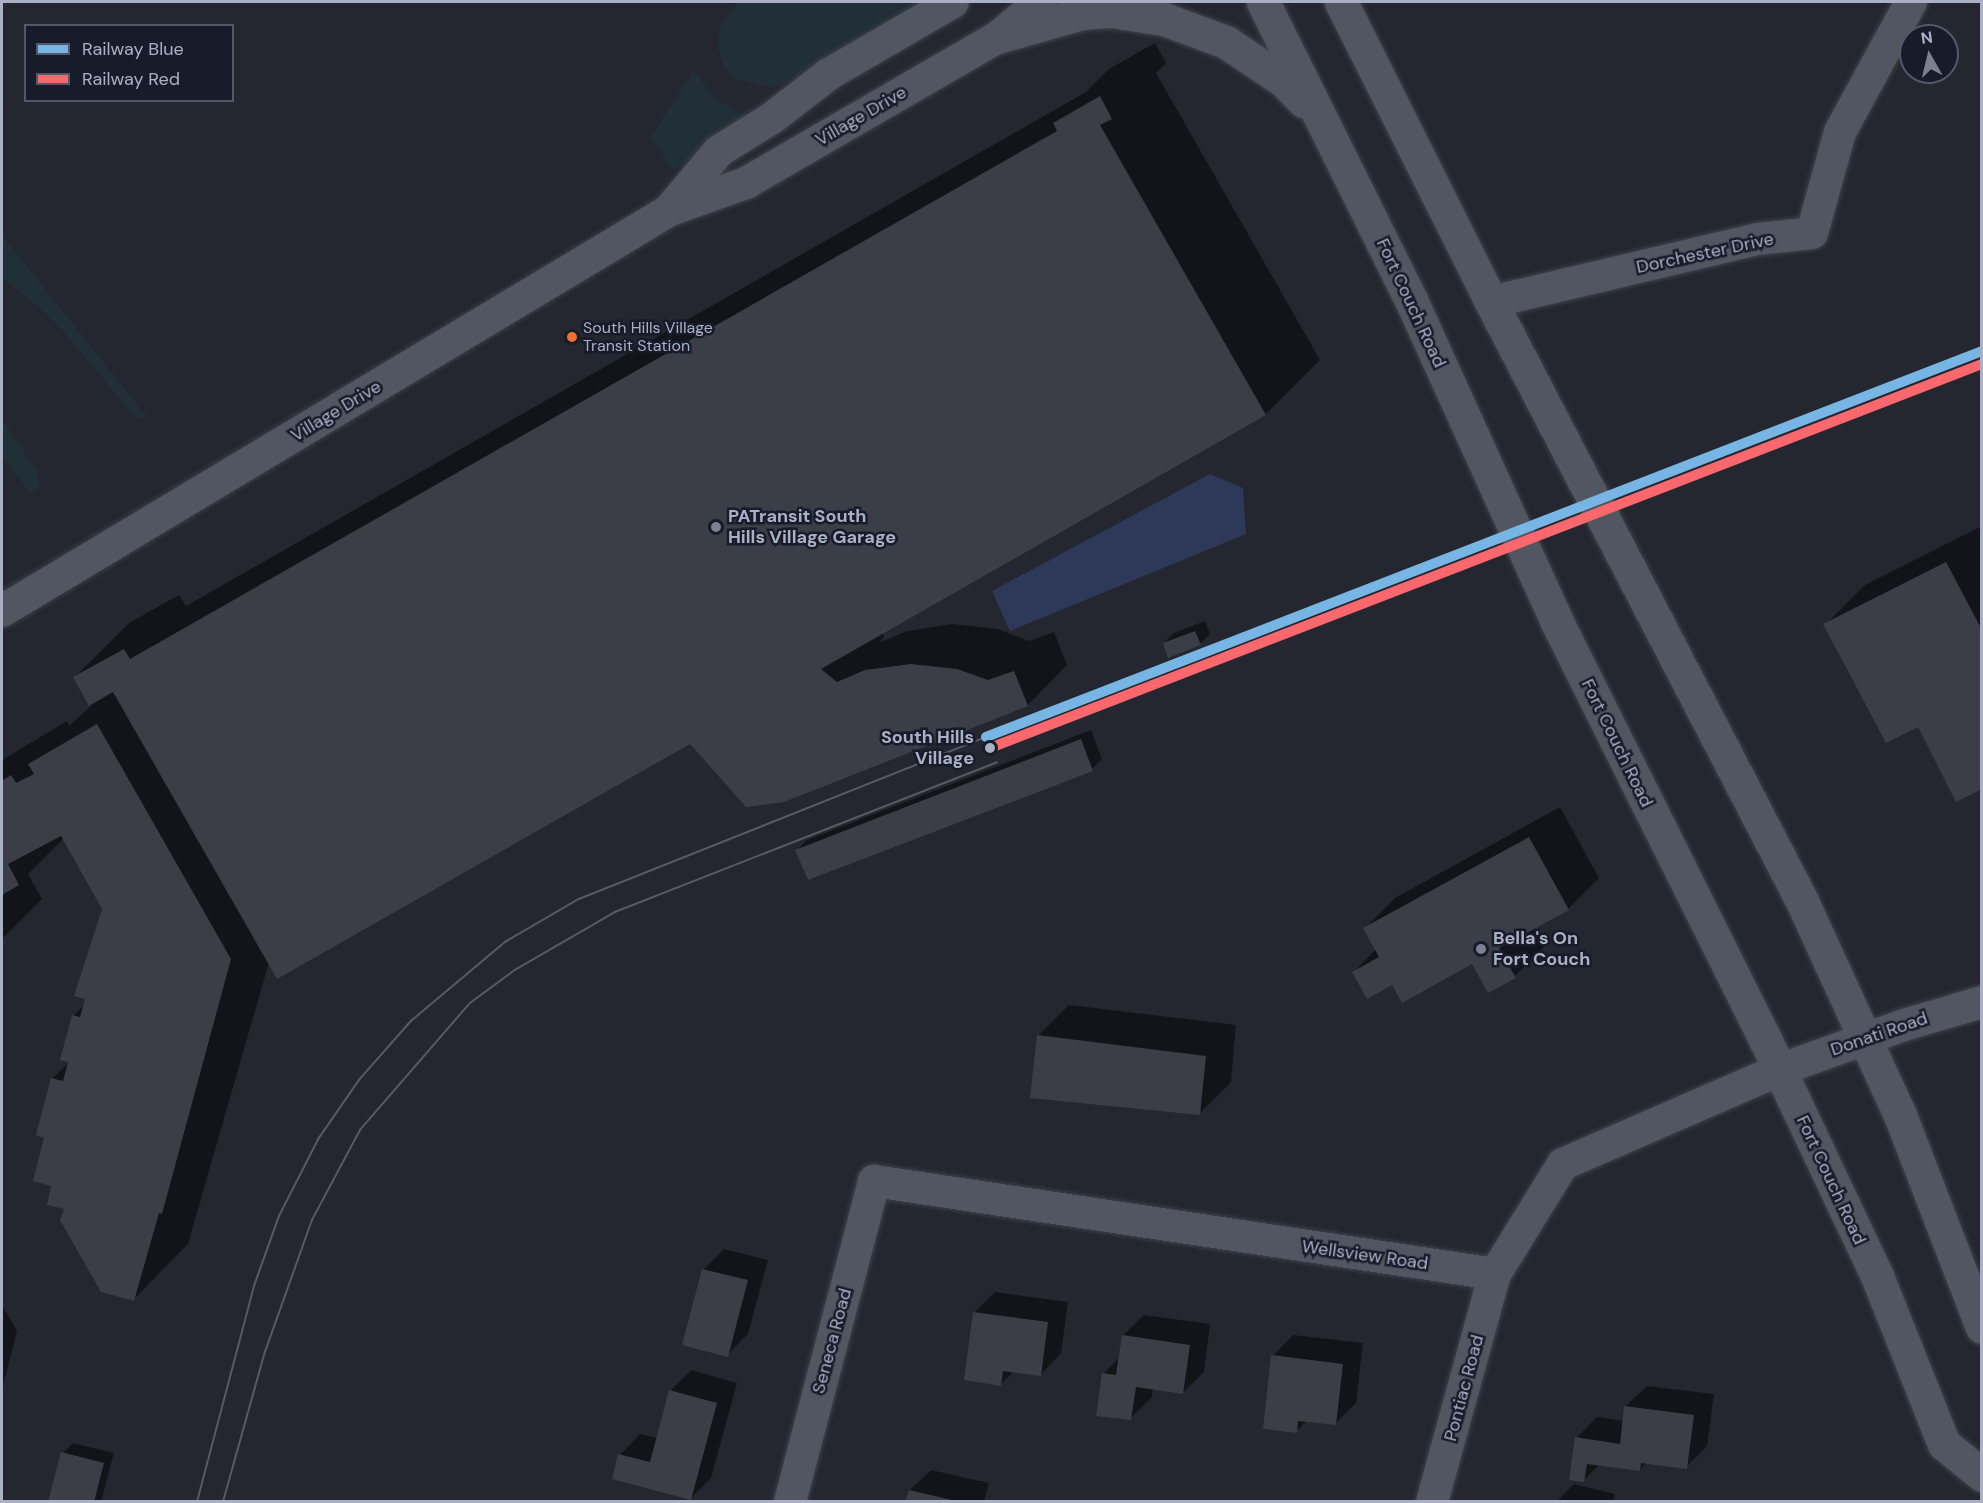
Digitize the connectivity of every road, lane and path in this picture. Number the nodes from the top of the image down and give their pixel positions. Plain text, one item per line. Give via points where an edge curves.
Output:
1 (953, 2) edge
2 (1040, 2) edge
3 (1263, 2) edge
4 (1341, 2) edge
5 (1911, 2) edge
6 (998, 37) junction
7 (1321, 118) junction
8 (670, 210) junction
9 (1491, 302) junction
10 (2, 611) edge
11 (1982, 1002) edge
12 (1865, 1038) junction
13 (1779, 1071) junction
14 (874, 1181) joint
15 (1495, 1274) junction
16 (1982, 1327) edge
17 (1982, 1475) edge
18 (790, 1502) edge
19 (1432, 1502) edge

1 - 8 street, Village Drive via 829,74 772,118 719,151
2 - 6 street, Village Drive
3 - 7 street, Fort Couch Road
4 - 9 street
5 - 9 street, Dorchester Drive via 1840,132 1812,233 1758,239
6 - 7 street via 1082,13 1111,11 1164,19 1226,42 1253,58 1284,81
6 - 8 street, Village Drive via 746,183
7 - 13 street, Fort Couch Road via 1411,300 1557,622
8 - 10 street, Village Drive
9 - 12 street via 1801,899
11 - 12 street, Donati Road
12 - 13 street, Donati Road
12 - 16 street via 1900,1115
13 - 15 street via 1563,1164
13 - 17 street, Fort Couch Road via 1876,1276 1944,1444
14 - 15 street, Wellsview Road
14 - 18 street, Seneca Road
15 - 19 street, Pontiac Road

